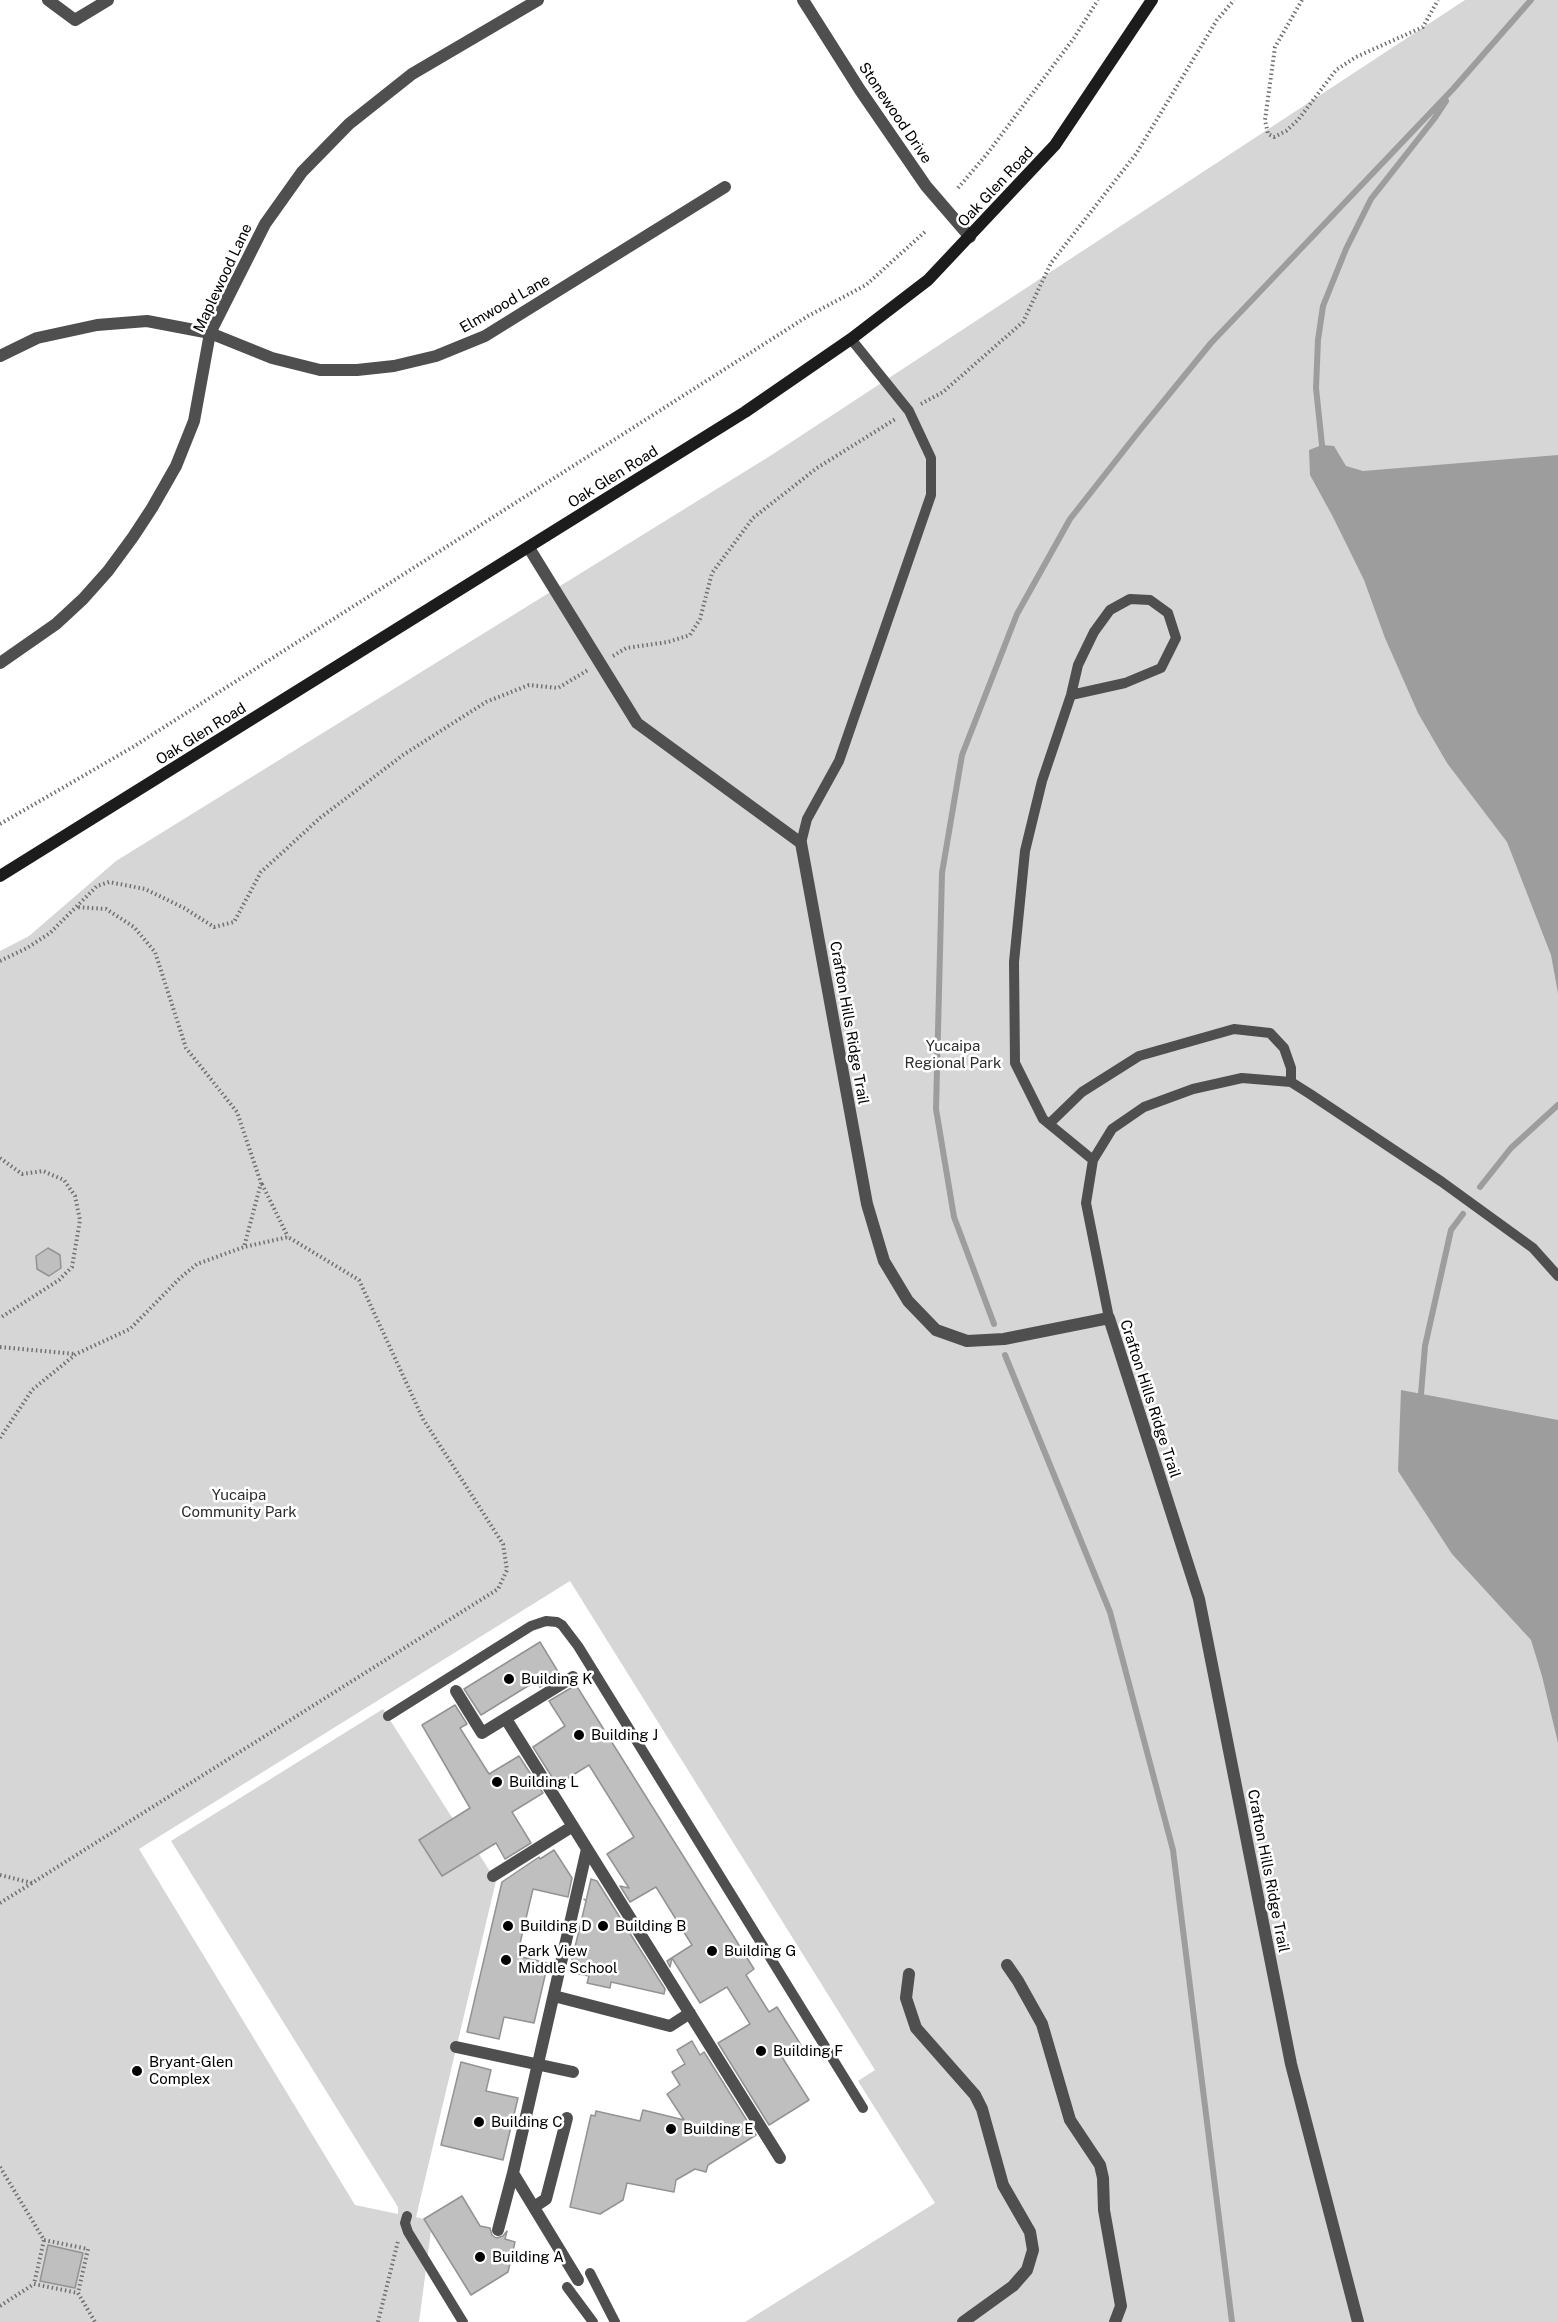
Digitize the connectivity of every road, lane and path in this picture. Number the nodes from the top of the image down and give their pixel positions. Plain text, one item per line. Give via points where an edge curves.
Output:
1 (48, 0) edge
2 (108, 0) edge
3 (538, 0) edge
4 (803, 0) edge
5 (1098, 0) edge
6 (1152, 0) edge
7 (1234, 0) edge
8 (1302, 0) edge
9 (1438, 0) edge
10 (725, 188) dead end
11 (958, 188) dead end
12 (927, 230) dead end
13 (970, 237) junction
14 (210, 333) junction
15 (851, 339) junction
16 (0, 356) edge
17 (909, 411) junction
18 (529, 548) junction
19 (0, 663) edge
20 (600, 663) junction
21 (1071, 695) junction
22 (0, 824) edge
23 (801, 843) junction
24 (0, 876) edge
25 (75, 907) junction
26 (0, 962) edge
27 (1291, 1082) junction
28 (1048, 1124) junction
29 (0, 1158) edge
30 (1093, 1160) junction
31 (261, 1183) junction
32 (288, 1237) junction
33 (244, 1247) junction
34 (1558, 1276) edge
35 (0, 1318) edge
36 (1109, 1318) junction
37 (0, 1347) edge
38 (76, 1354) junction
39 (0, 1438) edge
40 (573, 1677) dead end
41 (456, 1691) dead end
42 (388, 1716) dead end
43 (506, 1719) junction
44 (573, 1826) junction
45 (587, 1849) junction
46 (0, 1875) edge
47 (493, 1876) dead end
48 (33, 1883) junction
49 (0, 1903) edge
50 (1007, 1965) dead end
51 (909, 1974) dead end
52 (554, 1996) junction
53 (690, 2013) junction
54 (456, 2047) dead end
55 (538, 2064) junction
56 (573, 2072) dead end
57 (863, 2108) dead end
58 (567, 2118) dead end
59 (780, 2158) dead end
60 (0, 2167) edge
61 (513, 2173) junction
62 (534, 2207) junction
63 (406, 2216) dead end
64 (498, 2230) dead end
65 (408, 2232) junction
66 (44, 2240) junction
67 (590, 2273) dead end
68 (34, 2284) junction
69 (573, 2284) joint
70 (78, 2294) junction
71 (0, 2306) edge
72 (95, 2322) edge
73 (378, 2322) edge
74 (463, 2322) edge
75 (593, 2322) edge
76 (615, 2322) edge
77 (963, 2322) edge
78 (1115, 2322) edge
79 (1358, 2322) edge

1 - 2 street via 75,20
3 - 14 street, Maplewood Lane via 412,74 349,124 310,164 265,224
4 - 13 street, Stonewood Drive via 926,186
5 - 11 path via 1074,38
6 - 13 main road, Oak Glen Road via 1055,145
7 - 17 path via 1217,20 1136,154 1051,263 1023,322 943,392
8 - 9 path via 1275,47 1265,120 1268,134 1274,137 1298,120 1336,70 1423,27
10 - 14 street, Elmwood Lane via 485,336 436,356 394,366 320,370 272,358
12 - 22 path via 866,285 808,316 133,747
13 - 15 main road, Oak Glen Road via 928,280
14 - 16 street, Elmwood Lane via 147,321 97,325 37,338
14 - 19 street, Maplewood Lane via 194,420 176,466 140,528 82,599 56,624
15 - 17 lane
15 - 18 main road, Oak Glen Road via 745,412
17 - 20 path via 817,468 753,518 712,573 700,619 690,635 626,648
17 - 23 lane via 931,458 932,495 839,761 807,819
18 - 20 street
18 - 24 main road, Oak Glen Road
20 - 23 street via 637,723
20 - 25 path via 558,688 530,686 486,702 403,754 321,818 261,872 234,922 214,927 145,889 109,882 97,886
21 - 21 lane via 1078,665 1110,610 1130,599 1150,600 1168,613 1176,638 1161,668 1125,683
21 - 28 lane via 1042,782 1025,852 1014,962 1015,1063
23 - 36 street, Crafton Hills Ridge Trail via 867,1204 884,1261 908,1301 936,1330 967,1341 1004,1339
25 - 26 path via 50,933
25 - 31 path via 106,909 135,927 155,952 186,1048 237,1112
27 - 28 lane via 1284,1048 1270,1033 1234,1029 1139,1056 1082,1092
27 - 30 lane via 1242,1078 1193,1089 1144,1107 1112,1129
27 - 34 lane via 1533,1248
28 - 30 lane
29 - 35 path via 22,1174 43,1171 64,1180 75,1196 80,1220 72,1267 59,1280
30 - 36 lane via 1086,1203
31 - 32 path
31 - 33 path
32 - 33 path
32 - 48 path via 358,1280 423,1419 502,1544 507,1570 498,1589
33 - 38 path via 197,1264 130,1329
36 - 79 street, Crafton Hills Ridge Trail via 1199,1599 1291,2064
37 - 38 path
38 - 39 path via 32,1390
40 - 43 street
41 - 43 street via 482,1733
42 - 57 lane via 531,1626 546,1620 562,1625
43 - 44 street
44 - 45 street
44 - 47 street
45 - 52 street
45 - 53 street
46 - 48 path
48 - 49 path
50 - 78 street via 1042,2024 1070,2120 1100,2165 1121,2306
51 - 77 street via 906,1998 916,2028 975,2095 1003,2184 1030,2232 1033,2250 1027,2270 1013,2286
52 - 53 street via 670,2026
52 - 55 street
53 - 59 street
54 - 55 street
55 - 56 street
55 - 61 street
58 - 62 street via 546,2199
60 - 66 path
61 - 62 street
61 - 64 street
62 - 69 street
63 - 65 lane
65 - 73 path via 395,2247
65 - 74 lane
66 - 68 path
66 - 70 path via 88,2249
67 - 76 lane
68 - 70 path
68 - 71 path
69 - 75 lane
70 - 72 path

